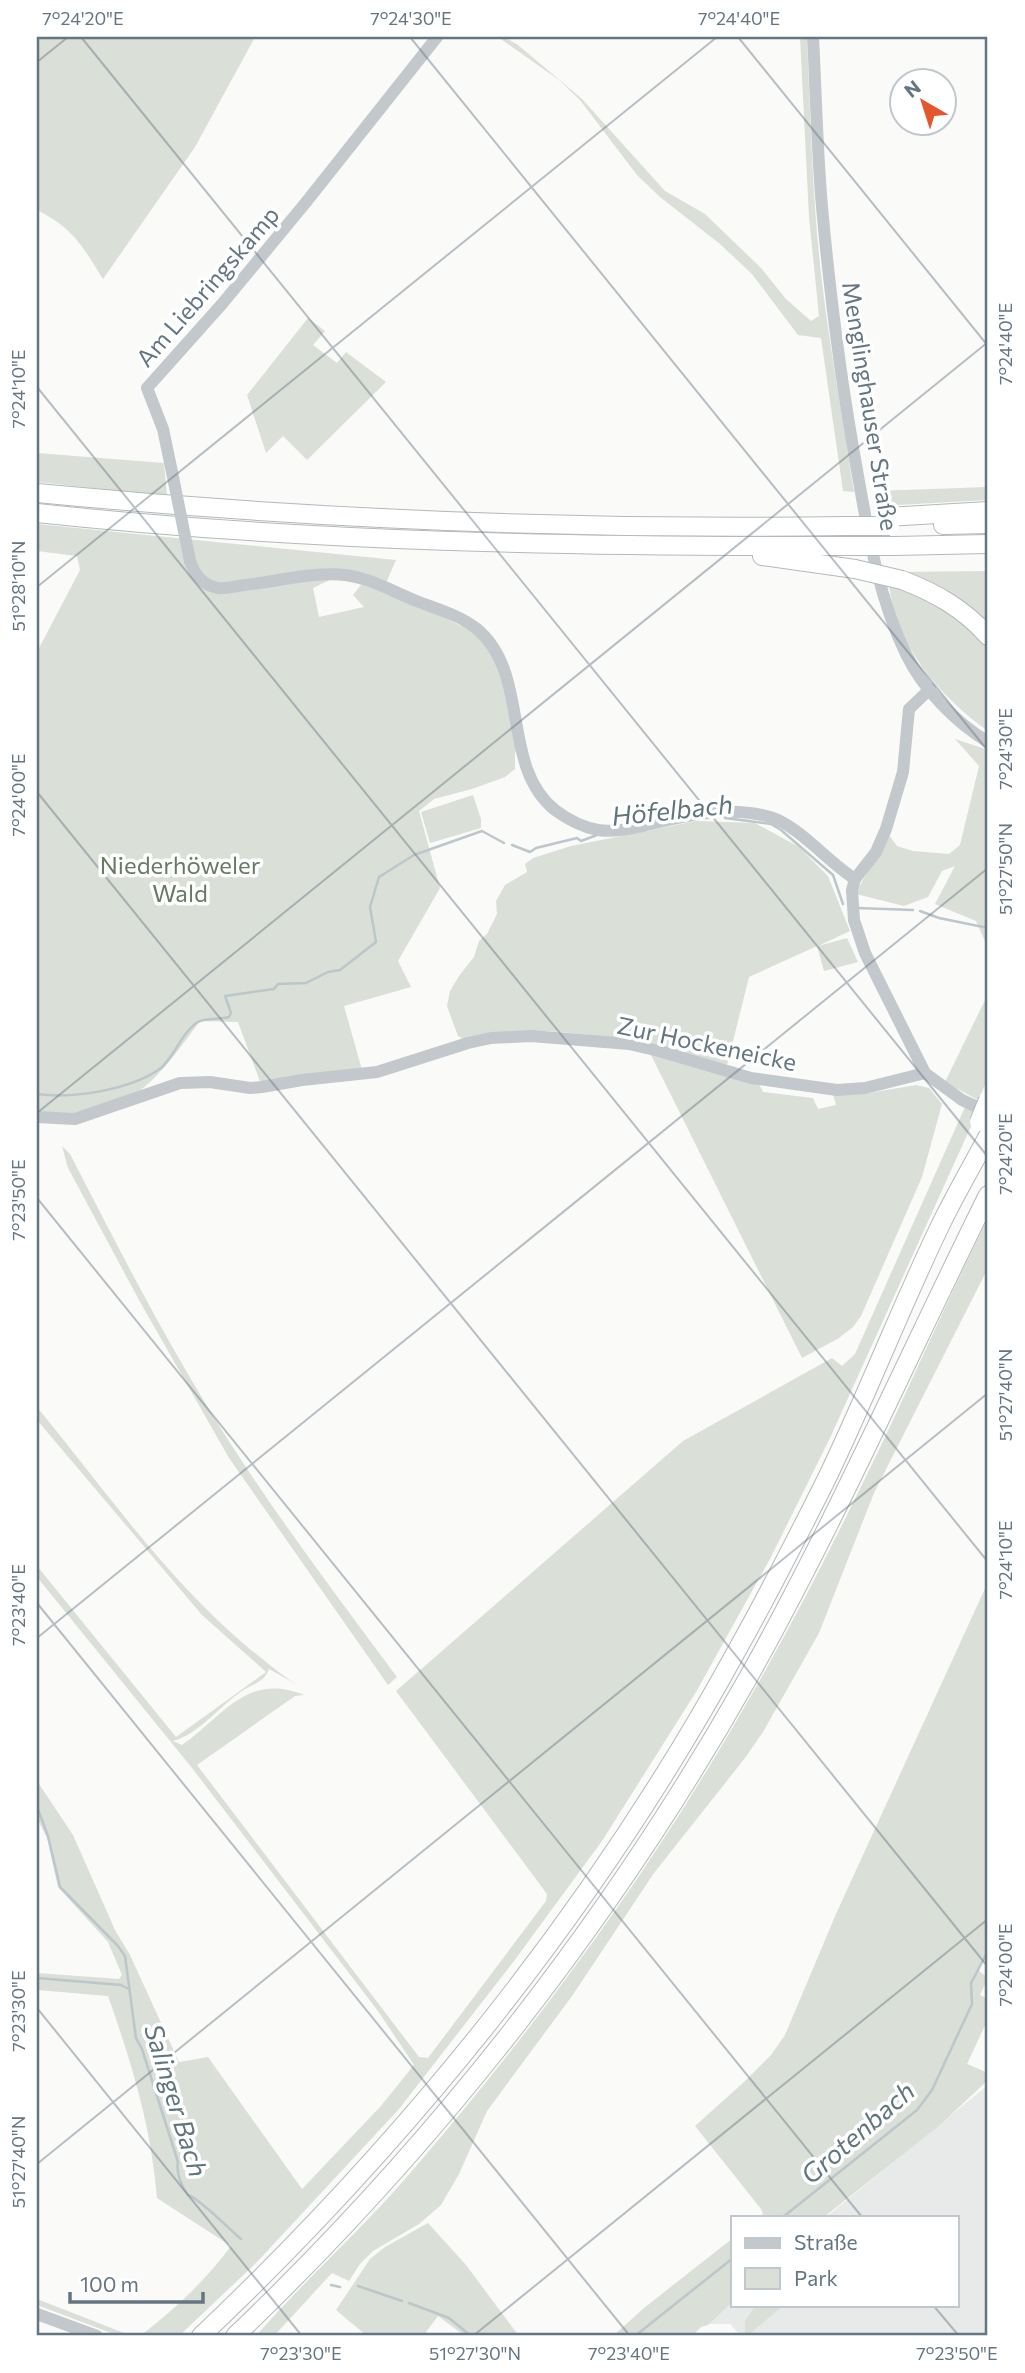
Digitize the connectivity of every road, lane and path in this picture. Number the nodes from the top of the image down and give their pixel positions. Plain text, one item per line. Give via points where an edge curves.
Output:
1 (437, 37) edge
2 (813, 37) edge
3 (37, 493) edge
4 (988, 511) edge
5 (37, 513) edge
6 (888, 521) junction
7 (988, 524) edge
8 (988, 544) edge
9 (675, 547) junction
10 (988, 636) edge
11 (929, 690) junction
12 (988, 742) edge
13 (855, 879) junction
14 (925, 1073) junction
15 (988, 1100) edge
16 (37, 1117) edge
17 (985, 1123) edge
18 (988, 1195) edge
19 (37, 2314) edge
20 (97, 2336) edge
21 (201, 2336) edge
22 (235, 2336) edge

1 - 13 street, Am Liebringskamp, bridge via 275,240 147,388 163,429 190,561 200,579 222,588 346,575 473,626 501,664 526,765 536,787 553,808 584,827 616,831 707,813 751,813 785,823
2 - 11 street, Menglinghauser Straße via 822,204 846,408 882,593 907,657
3 - 6 highway, bridge via 467,523 654,527
4 - 6 highway
5 - 9 highway via 326,536
6 - 7 highway
8 - 9 highway, bridge
9 - 10 highway, bridge via 855,569 902,580 953,604
11 - 12 street, Menglinghauser Straße
11 - 13 street via 909,709 903,772 886,829 876,852
13 - 14 street via 851,903 858,936
14 - 16 street, Zur Hockeneicke via 837,1090 751,1078 629,1045 531,1036 468,1042 377,1072 250,1088 180,1083 75,1119
14 - 17 street
15 - 17 highway, bridge
17 - 21 highway via 828,1476 694,1724 607,1860 432,2092 296,2243
18 - 22 highway via 790,1600 664,1815 545,1986 445,2112 354,2215
19 - 20 street

